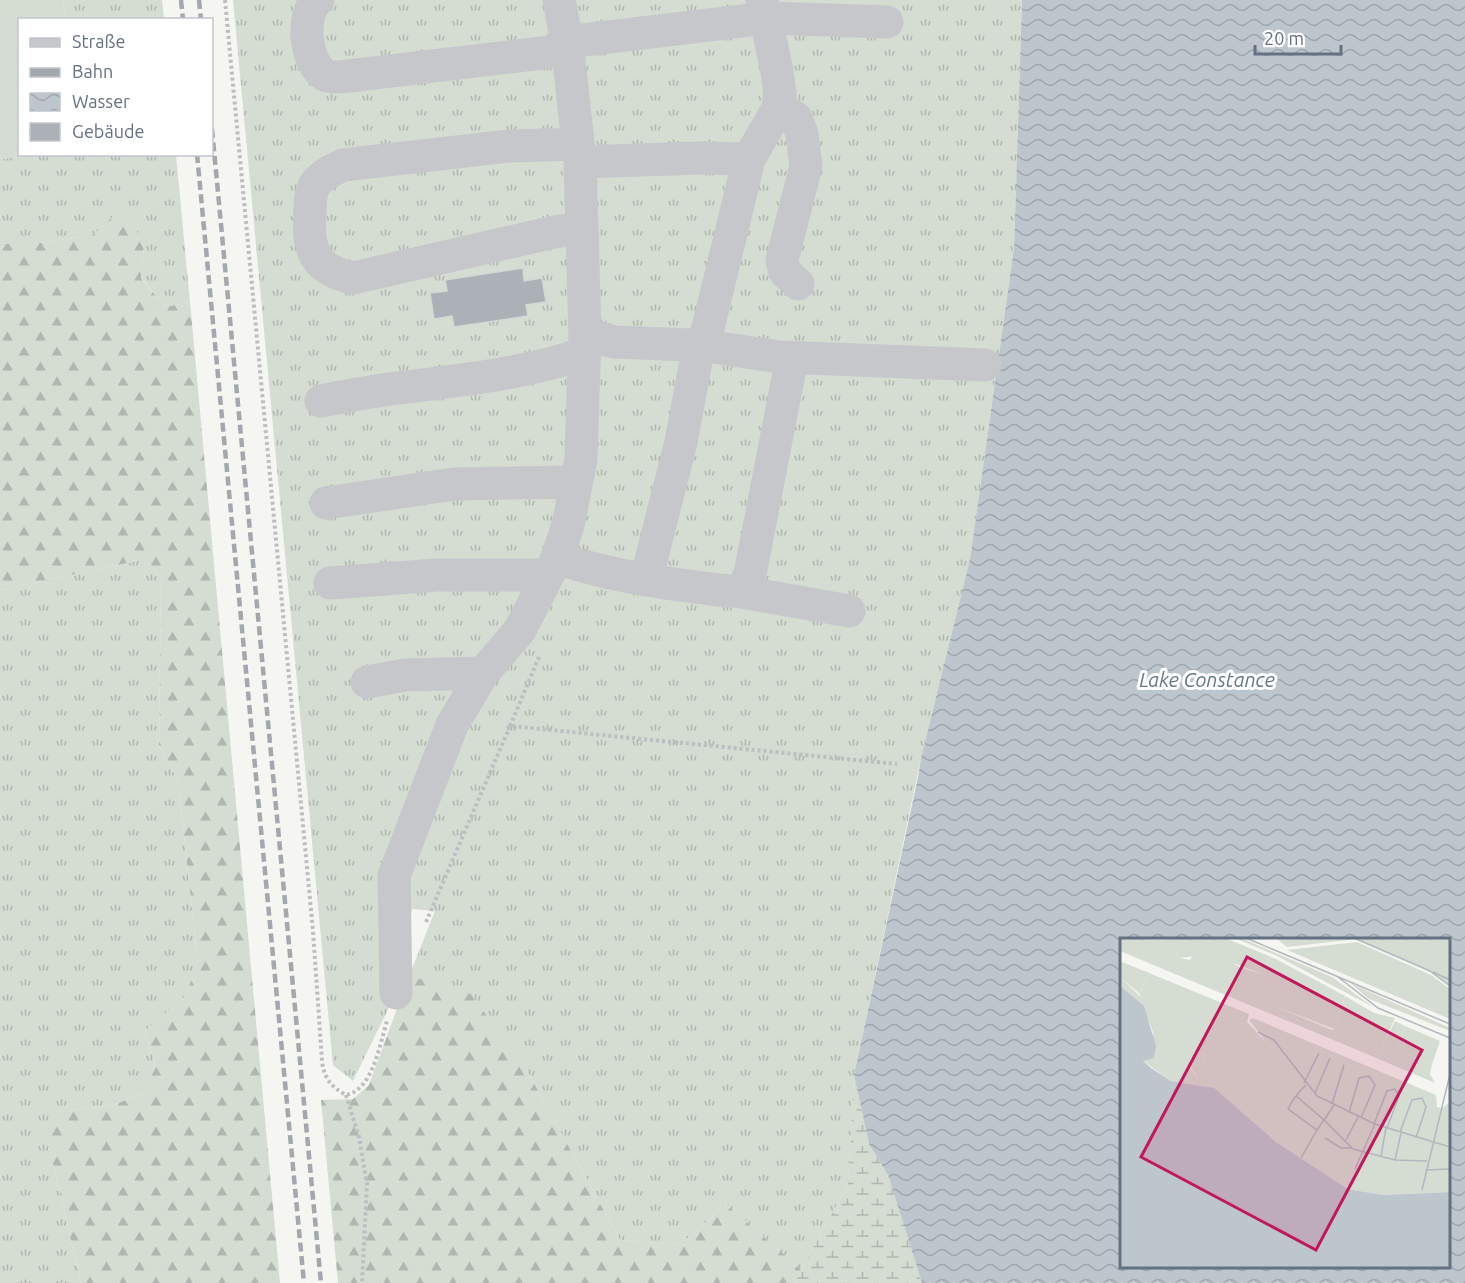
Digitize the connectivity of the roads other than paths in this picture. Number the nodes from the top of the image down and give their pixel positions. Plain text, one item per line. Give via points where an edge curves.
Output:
1 (318, 0) edge
2 (559, 0) edge
3 (764, 9) edge
4 (887, 22) dead end
5 (567, 46) junction
6 (778, 108) junction
7 (579, 153) junction
8 (749, 159) junction
9 (582, 229) junction
10 (798, 284) dead end
11 (585, 344) junction
12 (699, 345) junction
13 (780, 357) junction
14 (985, 365) dead end
15 (321, 401) dead end
16 (576, 482) junction
17 (326, 503) dead end
18 (553, 566) junction
19 (646, 580) junction
20 (330, 583) dead end
21 (736, 591) junction
22 (849, 611) dead end
23 (483, 673) junction
24 (368, 682) dead end
25 (396, 993) road end

1 - 5 lane via 312,4 307,19 307,35 311,56 326,76
2 - 5 lane
3 - 4 lane
3 - 5 lane
3 - 6 lane via 777,71
5 - 7 lane
6 - 8 lane
6 - 10 lane via 796,118 806,166 782,261 785,272
7 - 8 lane
7 - 9 lane
7 - 9 lane via 510,146 343,165 315,184 309,227 311,247 325,268 353,278
8 - 12 lane via 707,332
9 - 11 lane
11 - 12 lane
11 - 15 lane via 553,364
11 - 16 lane via 581,459
12 - 13 lane
12 - 19 lane via 681,442
13 - 14 lane
13 - 21 lane via 790,368 750,574 743,588
16 - 17 lane via 454,484
16 - 18 lane via 568,525
18 - 19 lane
18 - 20 lane
18 - 23 lane via 520,630
19 - 21 lane
21 - 22 lane
23 - 24 lane via 405,675
23 - 25 lane via 452,725 394,876

